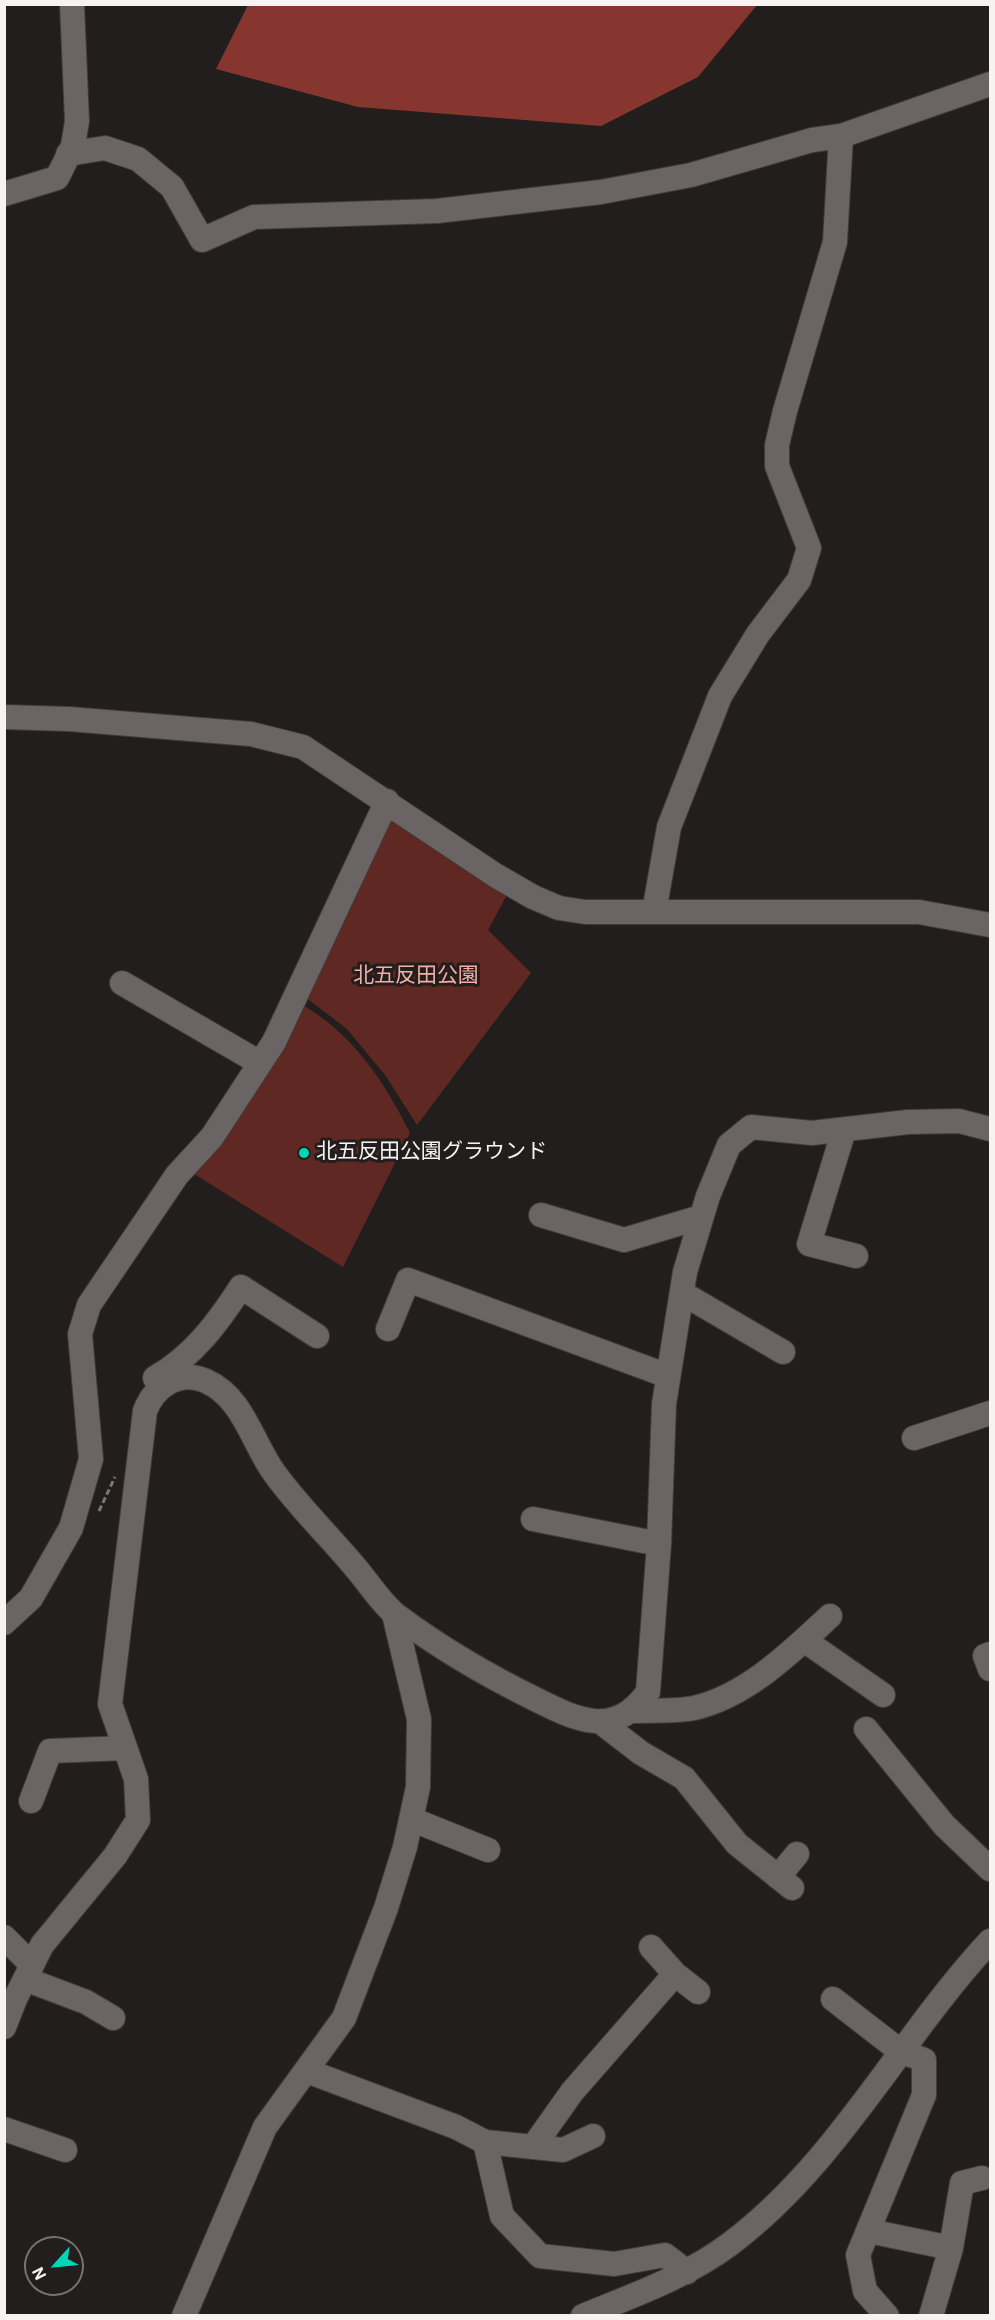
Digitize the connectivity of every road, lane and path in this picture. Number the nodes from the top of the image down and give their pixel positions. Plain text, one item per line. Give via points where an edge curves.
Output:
1 (72, 4) edge
2 (990, 84) edge
3 (842, 136) junction
4 (68, 154) junction
5 (4, 194) edge
6 (4, 717) edge
7 (387, 801) junction
8 (654, 912) junction
9 (990, 925) edge
10 (122, 984) dead end
11 (260, 1063) junction
12 (990, 1129) edge
13 (844, 1130) junction
14 (541, 1215) dead end
15 (701, 1217) junction
16 (856, 1256) dead end
17 (682, 1293) junction
18 (388, 1329) dead end
19 (317, 1336) dead end
20 (783, 1352) dead end
21 (668, 1376) junction
22 (147, 1405) junction
23 (990, 1413) edge
24 (914, 1438) dead end
25 (115, 1476) dead end
26 (533, 1519) dead end
27 (71, 1528) junction
28 (659, 1544) junction
29 (394, 1614) junction
30 (830, 1616) dead end
31 (4, 1623) edge
32 (804, 1640) junction
33 (990, 1654) edge
34 (990, 1669) edge
35 (883, 1695) dead end
36 (630, 1711) junction
37 (602, 1723) junction
38 (866, 1729) dead end
39 (125, 1748) junction
40 (31, 1801) dead end
41 (411, 1819) junction
42 (488, 1851) dead end
43 (797, 1854) dead end
44 (990, 1869) edge
45 (4, 1937) edge
46 (990, 1941) edge
47 (651, 1947) dead end
48 (28, 1972) junction
49 (675, 1974) junction
50 (698, 1992) dead end
51 (833, 1999) dead end
52 (113, 2018) dead end
53 (4, 2027) edge
54 (900, 2051) junction
55 (307, 2071) junction
56 (4, 2129) edge
57 (593, 2136) dead end
58 (485, 2142) junction
59 (533, 2147) junction
60 (65, 2150) dead end
61 (982, 2178) dead end
62 (869, 2230) junction
63 (951, 2248) junction
64 (687, 2272) junction
65 (184, 2316) edge
66 (583, 2316) edge
67 (887, 2316) edge
68 (931, 2316) edge

1 - 4 street via 77,121 74,146
2 - 3 street
3 - 4 street via 812,140 691,175 601,192 437,211 254,217 202,240 172,187 138,159 105,148
3 - 8 street via 835,242 777,445 777,466 809,548 799,580 758,634 720,696 669,827
4 - 5 street via 57,178
6 - 7 street via 91,720 275,738 303,747
7 - 8 street via 495,875 559,908
7 - 11 street via 274,1042
8 - 9 street via 918,912
10 - 11 street
11 - 27 street via 212,1137 177,1175 89,1305 80,1334 91,1459
12 - 13 street via 959,1121
13 - 15 street via 812,1133 752,1126 729,1145
13 - 16 street via 809,1244
14 - 15 street via 624,1240
15 - 17 street
17 - 20 street
17 - 21 street
18 - 21 street via 408,1280
19 - 22 street via 241,1287 217,1325 179,1364 154,1379 142,1398
21 - 28 street
22 - 29 street via 151,1395 168,1382 186,1377 206,1381 237,1406 274,1473
22 - 39 street via 110,1704
23 - 24 street
25 - 27 path via 95,1520
26 - 28 street
27 - 31 street via 30,1598
28 - 36 street via 648,1692
29 - 37 street via 493,1678 577,1718
29 - 41 street via 419,1719 418,1787
30 - 32 street
32 - 35 street
32 - 36 street via 728,1697 693,1708
33 - 34 street via 985,1656
36 - 37 street
37 - 43 street via 641,1753 684,1778 737,1844 785,1883
38 - 44 street via 944,1825
39 - 40 street via 50,1751
39 - 48 street via 136,1779 138,1820 115,1856 42,1945
41 - 42 street
41 - 55 street via 386,1908 344,2019
45 - 48 street
46 - 54 street
47 - 49 street
48 - 52 street
48 - 53 street
49 - 50 street
49 - 59 street via 572,2092
51 - 54 street
54 - 62 street via 924,2060 924,2095
54 - 64 street via 830,2148 781,2202 729,2245
55 - 58 street via 456,2127
55 - 65 street via 265,2127
56 - 60 street
57 - 59 street via 563,2150
58 - 59 street
58 - 64 street via 502,2216 540,2256 614,2264 665,2255
61 - 63 street via 962,2183
62 - 63 street
62 - 67 street via 858,2255 865,2291
63 - 68 street
64 - 66 street

